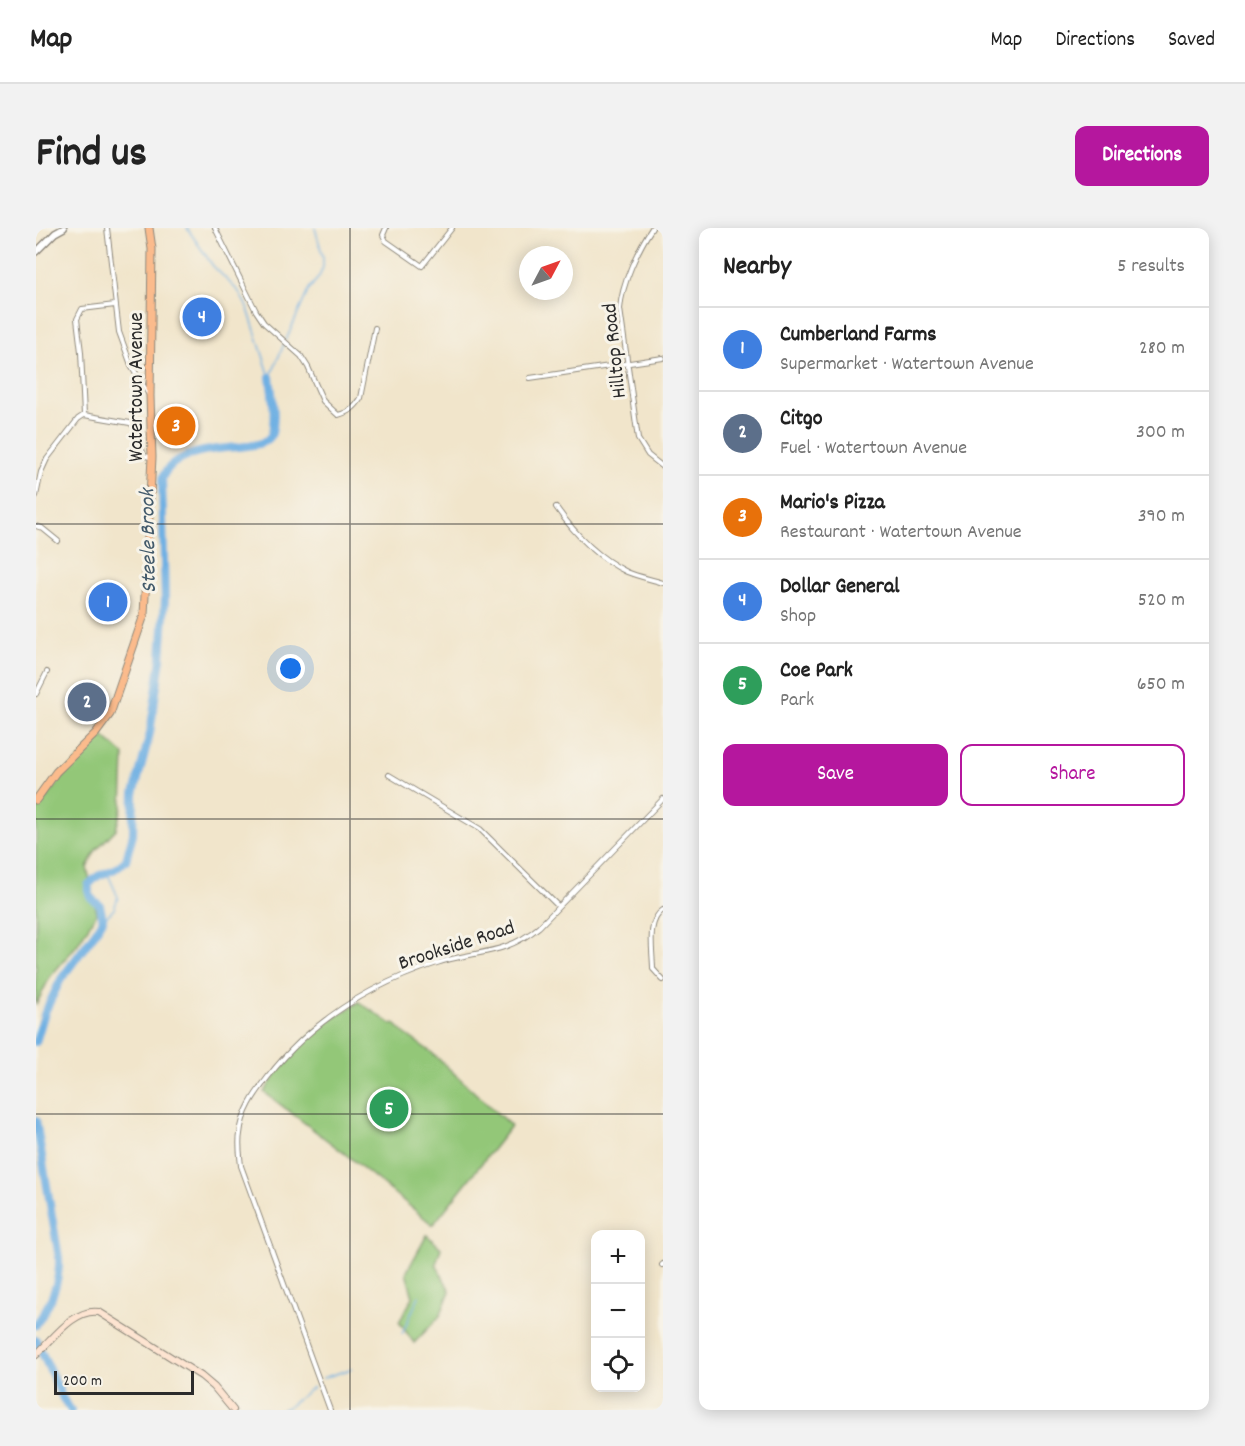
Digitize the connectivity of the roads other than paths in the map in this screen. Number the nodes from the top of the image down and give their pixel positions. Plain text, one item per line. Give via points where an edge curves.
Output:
1 (64, 228) edge
2 (107, 228) edge
3 (149, 228) edge
4 (215, 228) edge
5 (386, 228) edge
6 (452, 228) edge
7 (652, 228) edge
8 (36, 252) edge
9 (116, 305) junction
10 (375, 328) dead end
11 (663, 358) edge
12 (627, 363) junction
13 (530, 378) dead end
14 (150, 396) junction
15 (84, 415) junction
16 (152, 457) junction
17 (663, 466) edge
18 (36, 496) edge
19 (556, 507) dead end
20 (36, 526) edge
21 (57, 541) dead end
22 (663, 583) edge
23 (47, 672) dead end
24 (36, 694) edge
25 (389, 775) dead end
26 (663, 799) edge
27 (36, 800) edge
28 (558, 906) junction
29 (663, 910) edge
30 (663, 980) edge
31 (36, 1355) edge
32 (233, 1410) edge
33 (330, 1410) edge

1 - 8 street
2 - 9 street
3 - 14 main road, Watertown Avenue
4 - 10 street via 256,311 301,356 322,401 338,415 356,407 361,398
5 - 6 street via 386,241 422,266
7 - 12 street, Hilltop Road via 621,294
9 - 14 street via 118,332 131,365
9 - 15 street via 82,309 76,319
11 - 12 street
12 - 13 street
12 - 17 street, Hilltop Road via 638,439 648,456
14 - 16 main road, Watertown Avenue
15 - 16 street via 130,423 144,456
15 - 18 street via 47,459
16 - 27 main road, Watertown Avenue via 144,615 127,669 110,714 56,772
19 - 22 street via 581,538 609,562
20 - 21 street
23 - 24 street
25 - 28 street via 480,829
26 - 28 street, Brookside Road
28 - 33 street, Brookside Road via 524,940 507,948 412,972 326,1018 281,1060 244,1116 240,1132 241,1166
29 - 30 street via 652,924 653,969
31 - 32 main road via 69,1323 91,1311 99,1312 201,1376

